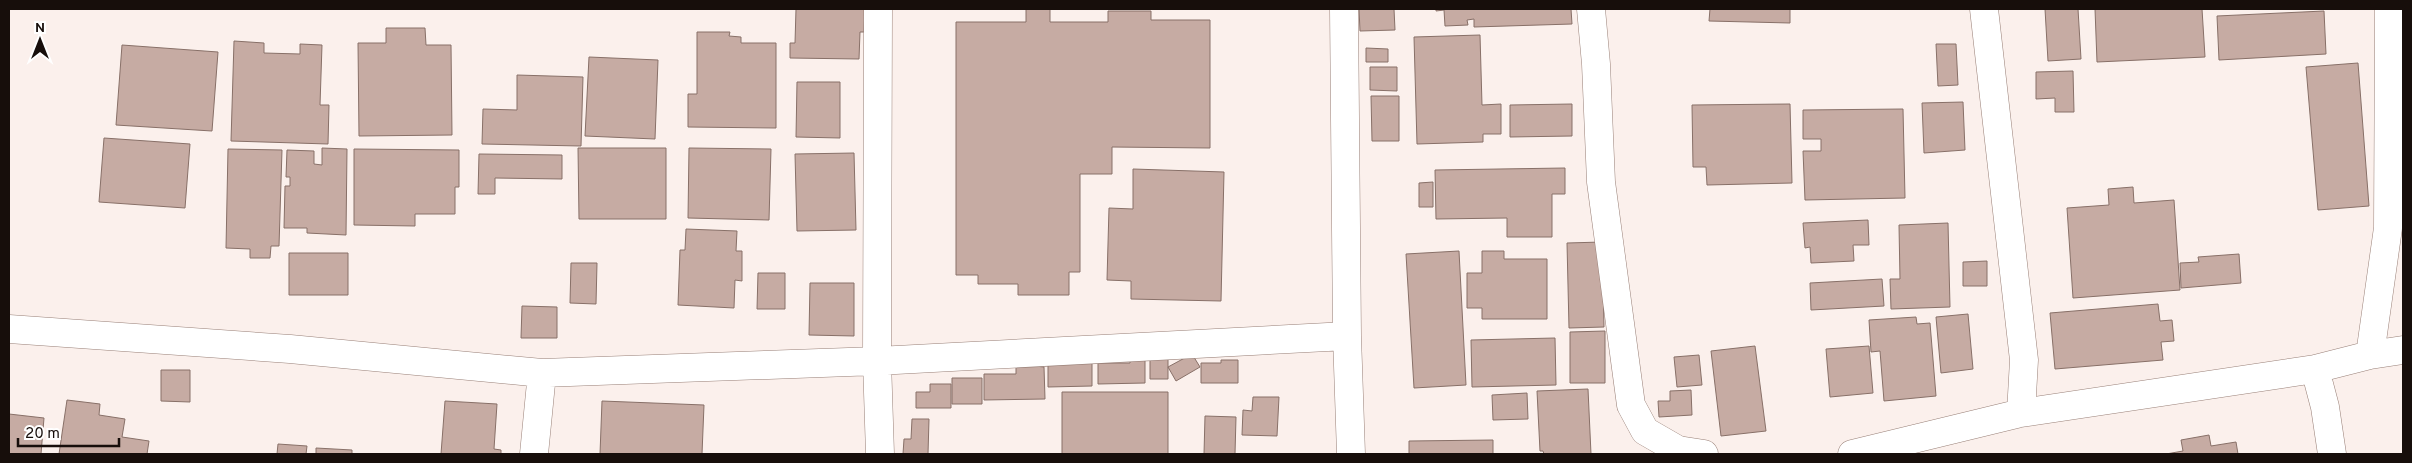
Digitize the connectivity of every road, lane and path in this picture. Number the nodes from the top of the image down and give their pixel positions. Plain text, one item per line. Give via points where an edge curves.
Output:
1 (878, 9) edge
2 (1344, 9) edge
3 (1591, 9) edge
4 (1984, 9) edge
5 (2389, 9) edge
6 (9, 329) edge
7 (1347, 336) junction
8 (2403, 350) edge
9 (2370, 355) junction
10 (877, 361) junction
11 (2315, 369) junction
12 (542, 373) junction
13 (2020, 413) junction
14 (534, 454) edge
15 (880, 454) edge
16 (1351, 454) edge
17 (1704, 454) edge
18 (1852, 454) edge
19 (2332, 454) edge

1 - 10 street
2 - 7 street
3 - 17 street via 1601,182 1631,405 1645,431 1678,450
4 - 13 street via 2024,360
5 - 9 street via 2388,228
6 - 12 street via 290,348
7 - 10 street
7 - 16 street
8 - 9 street
9 - 11 street
10 - 12 street
10 - 15 street
11 - 13 street
11 - 19 street via 2326,407
12 - 14 street
13 - 18 street

